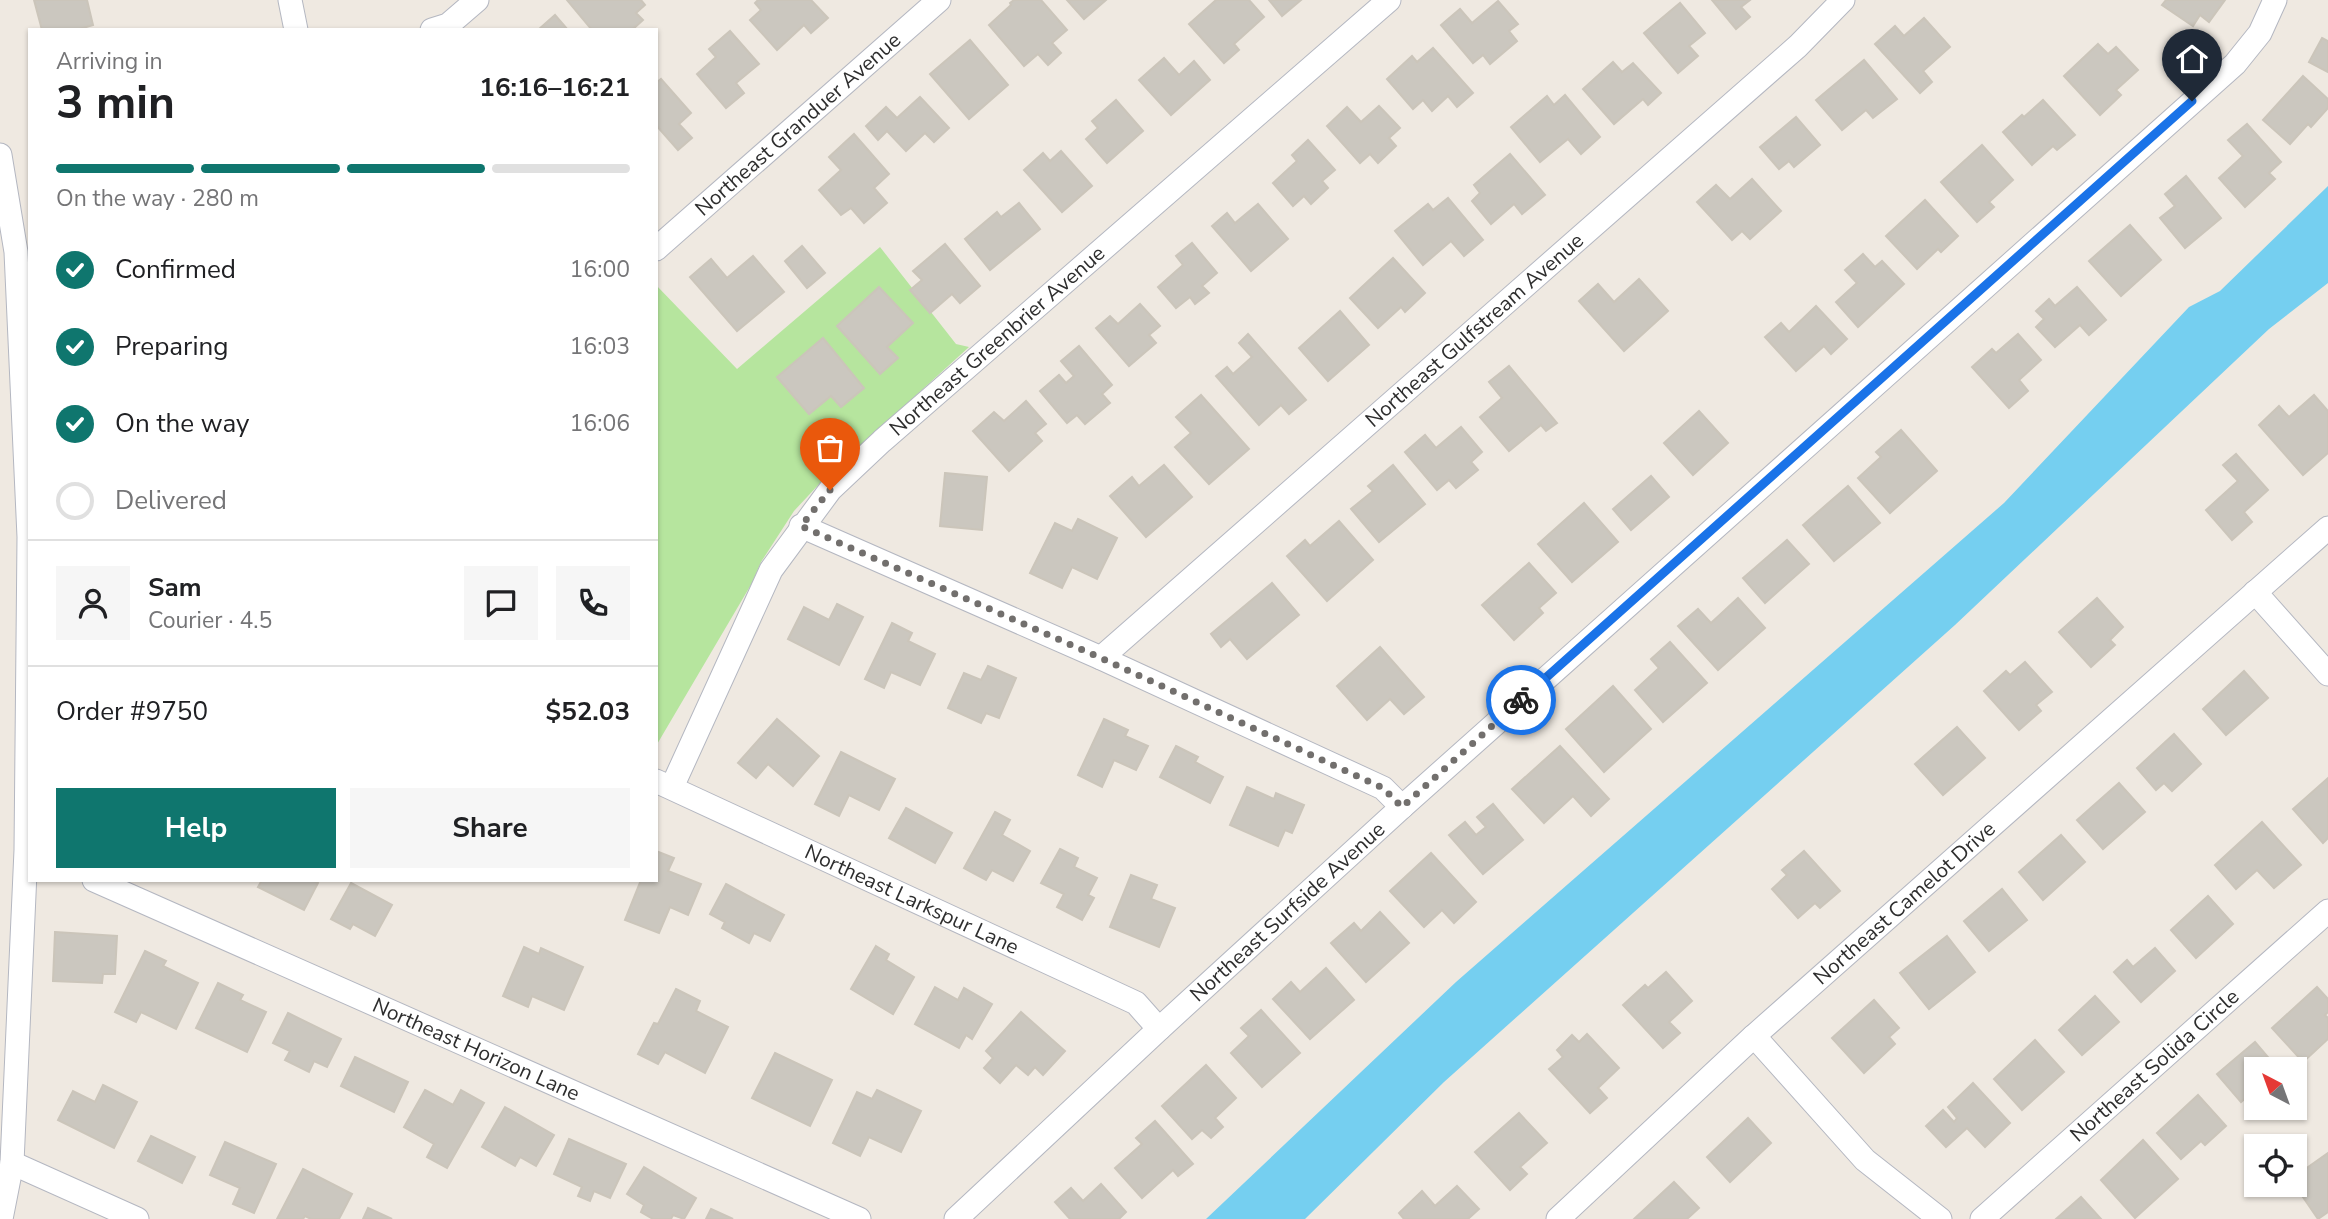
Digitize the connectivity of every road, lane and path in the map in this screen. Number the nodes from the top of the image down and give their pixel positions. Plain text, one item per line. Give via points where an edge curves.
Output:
1 (290, 0) edge
2 (477, 0) edge
3 (939, 0) edge
4 (1389, 0) edge
5 (1843, 0) edge
6 (2272, 8) edge
7 (296, 28) edge
8 (438, 28) edge
9 (0, 155) edge
10 (658, 247) edge
11 (28, 515) edge
12 (801, 526) junction
13 (2328, 528) edge
14 (2255, 592) junction
15 (1101, 658) junction
16 (2328, 674) edge
17 (664, 784) edge
18 (1402, 807) junction
19 (28, 851) edge
20 (99, 882) edge
21 (2328, 911) edge
22 (1159, 1029) junction
23 (1754, 1036) junction
24 (12, 1163) junction
25 (1, 1219) edge
26 (137, 1219) edge
27 (859, 1219) edge
28 (956, 1219) edge
29 (1558, 1219) edge
30 (1940, 1219) edge
31 (1982, 1219) edge

1 - 7 street
2 - 8 street
3 - 10 street, Northeast Granduer Avenue
4 - 12 street, Northeast Greenbrier Avenue via 882,441 830,490
5 - 15 street, Northeast Gulfstream Avenue via 1798,46
6 - 18 street, Northeast Surfside Avenue via 2260,33 2235,64
9 - 11 street via 16,252
12 - 15 street
12 - 17 street, Northeast Greenbrier Avenue via 771,570
13 - 14 street, Northeast Camelot Drive
14 - 16 street
14 - 23 street, Northeast Camelot Drive
15 - 18 street via 1383,788
17 - 22 street, Northeast Larkspur Lane via 1136,1003
18 - 22 street, Northeast Surfside Avenue
19 - 24 street
20 - 27 street, Northeast Horizon Lane
21 - 31 street, Northeast Solida Circle
22 - 28 street, Northeast Surfside Avenue
23 - 29 street, Northeast Camelot Drive
23 - 30 street via 1865,1160
24 - 25 street
24 - 26 street

